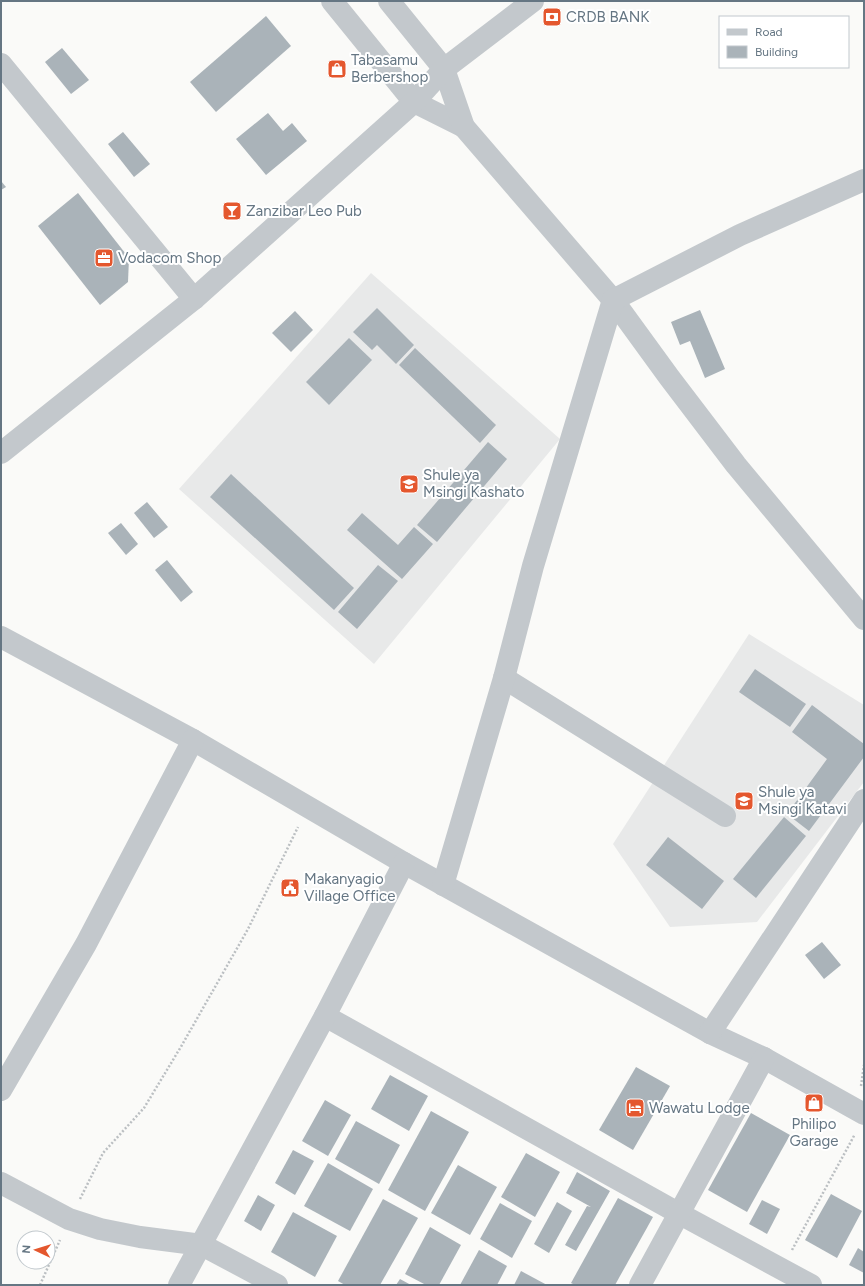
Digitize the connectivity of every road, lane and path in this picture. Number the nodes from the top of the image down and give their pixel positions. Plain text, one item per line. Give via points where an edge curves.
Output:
1 (332, 1) edge
2 (389, 1) edge
3 (532, 1) edge
4 (444, 70) junction
5 (4, 75) edge
6 (414, 102) junction
7 (464, 127) junction
8 (864, 180) edge
9 (194, 298) junction
10 (613, 300) junction
11 (1, 453) edge
12 (864, 620) edge
13 (1, 636) edge
14 (504, 678) junction
15 (193, 740) junction
16 (864, 800) edge
17 (308, 807) junction
18 (725, 816) dead end
19 (404, 863) junction
20 (444, 885) junction
21 (325, 1016) junction
22 (710, 1033) junction
23 (764, 1058) junction
24 (1, 1090) edge
25 (861, 1111) edge
26 (1, 1183) edge
27 (680, 1214) junction
28 (69, 1219) junction
29 (202, 1245) junction
30 (782, 1268) junction
31 (40, 1285) edge
32 (179, 1285) edge
33 (277, 1285) edge
34 (640, 1285) edge
35 (811, 1285) edge

1 - 6 street
2 - 4 street
3 - 4 street
4 - 6 street
4 - 7 street
5 - 9 street
6 - 7 street
6 - 9 street
7 - 10 street
8 - 10 street via 740,235
9 - 11 street
10 - 12 street via 736,465
10 - 14 street via 533,566
13 - 15 street
14 - 18 street
14 - 20 street
15 - 17 street
15 - 24 street via 86,944
16 - 22 street
17 - 19 street
17 - 28 path via 248,929 182,1045 144,1108 103,1153
19 - 20 street
19 - 21 street
20 - 22 street
21 - 27 street
21 - 29 street
22 - 23 street
23 - 25 street
23 - 27 street
25 - 30 path
26 - 28 street
27 - 30 street
27 - 34 street
28 - 29 street via 100,1229 140,1237
28 - 31 path
29 - 32 street
29 - 33 street
30 - 35 street

